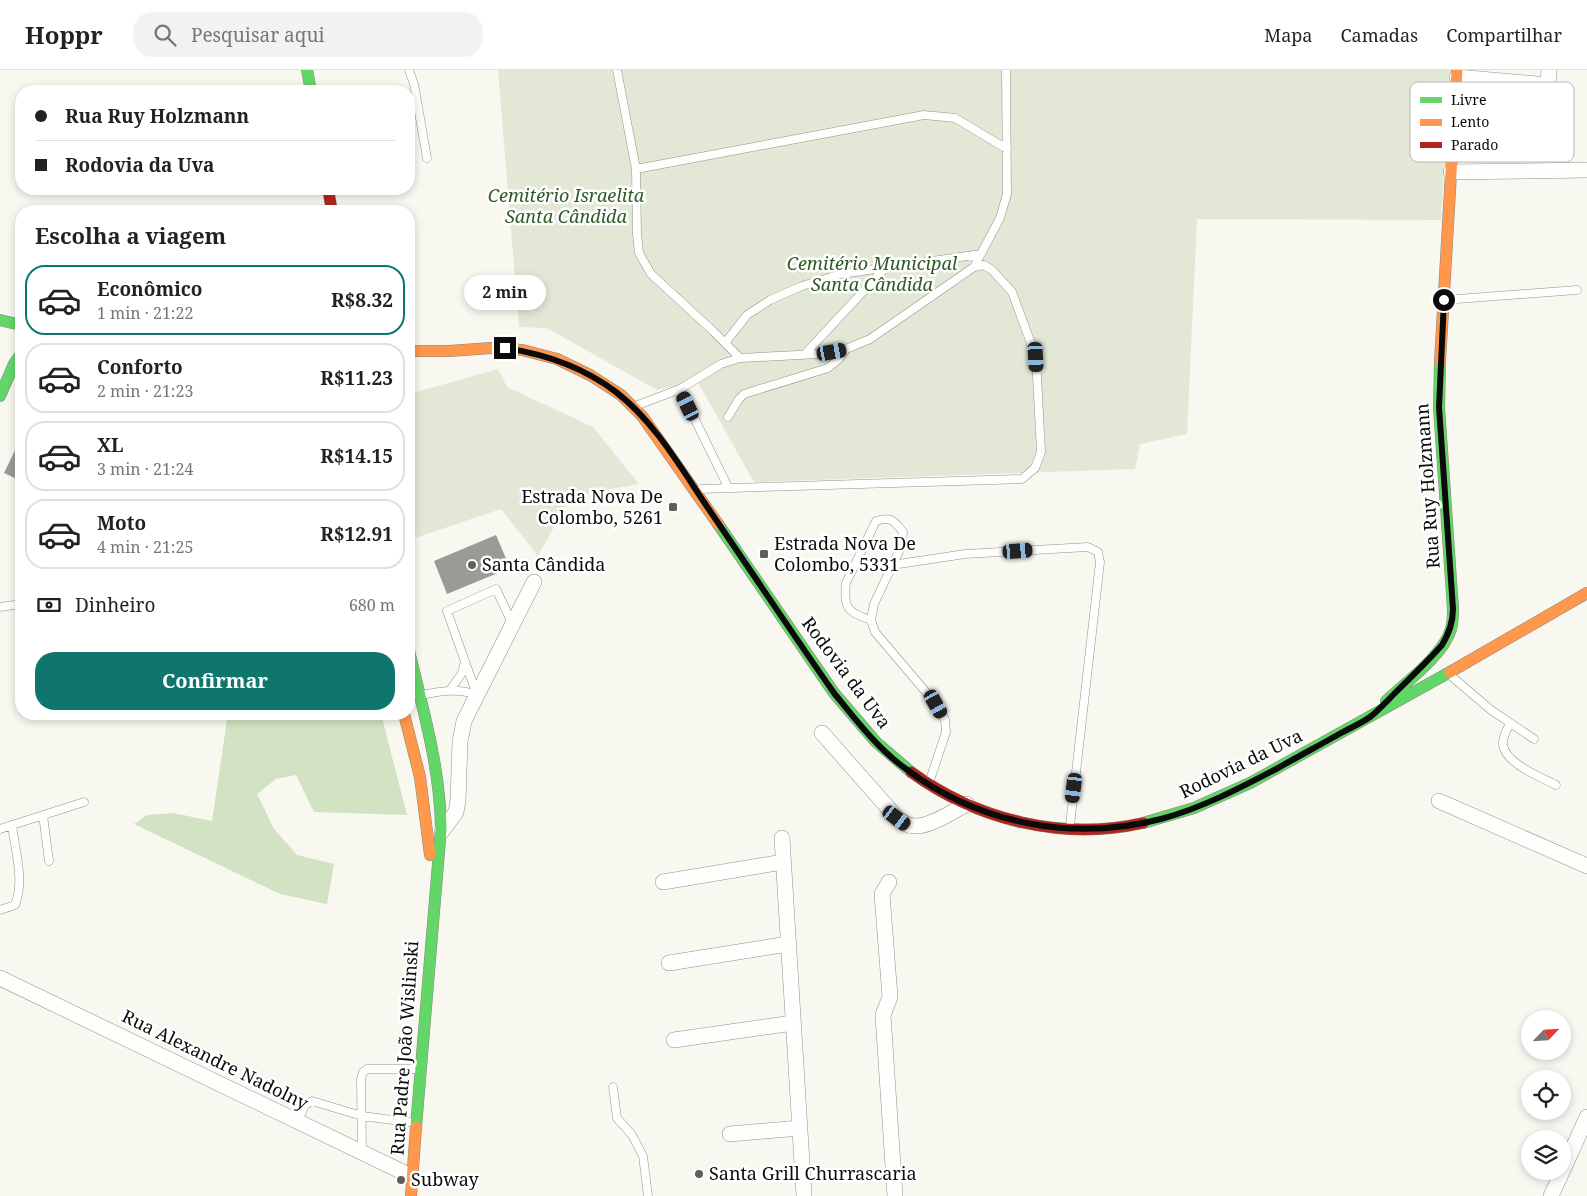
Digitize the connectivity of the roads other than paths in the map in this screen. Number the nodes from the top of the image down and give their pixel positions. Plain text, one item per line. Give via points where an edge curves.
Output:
1 (409, 70) edge
2 (617, 70) edge
3 (1006, 70) edge
4 (307, 72) edge
5 (1457, 73) edge
6 (1525, 82) edge
7 (309, 85) edge
8 (414, 85) edge
9 (415, 90) edge
10 (1007, 149) junction
11 (427, 158) dead end
12 (1452, 162) edge
13 (636, 169) junction
14 (1587, 170) edge
15 (1451, 172) junction
16 (981, 254) junction
17 (974, 267) junction
18 (886, 268) junction
19 (1577, 290) dead end
20 (1444, 300) junction
21 (0, 320) edge
22 (15, 324) edge
23 (725, 343) junction
24 (846, 350) junction
25 (415, 351) edge
26 (453, 351) junction
27 (804, 355) junction
28 (740, 358) junction
29 (426, 361) dead end
30 (10, 363) edge
31 (680, 390) junction
32 (2, 402) edge
33 (633, 407) junction
34 (728, 417) dead end
35 (728, 487) junction
36 (696, 489) junction
37 (892, 565) junction
38 (534, 582) dead end
39 (1587, 593) edge
40 (15, 605) edge
41 (0, 606) edge
42 (871, 620) junction
43 (513, 625) junction
44 (465, 661) junction
45 (1448, 673) junction
46 (450, 690) junction
47 (415, 692) edge
48 (477, 695) junction
49 (415, 696) edge
50 (1369, 718) junction
51 (405, 720) edge
52 (1510, 723) junction
53 (822, 733) dead end
54 (1534, 739) dead end
55 (929, 785) junction
56 (1556, 785) dead end
57 (1439, 801) dead end
58 (84, 802) dead end
59 (967, 804) junction
60 (43, 815) junction
61 (12, 824) junction
62 (0, 829) edge
63 (1069, 829) junction
64 (442, 831) junction
65 (782, 838) dead end
66 (49, 861) dead end
67 (783, 862) junction
68 (1587, 866) edge
69 (663, 882) dead end
70 (889, 882) dead end
71 (434, 902) junction
72 (0, 910) edge
73 (788, 944) junction
74 (669, 963) dead end
75 (0, 978) edge
76 (793, 1023) junction
77 (674, 1040) dead end
78 (421, 1069) junction
79 (613, 1087) dead end
80 (362, 1116) junction
81 (1587, 1117) edge
82 (298, 1121) junction
83 (417, 1123) junction
84 (800, 1128) junction
85 (730, 1134) dead end
86 (362, 1152) junction
87 (413, 1177) junction
88 (411, 1196) edge
89 (648, 1196) edge
90 (804, 1196) edge
91 (895, 1196) edge
92 (1551, 1196) edge

1 - 8 lane
2 - 13 lane
3 - 10 lane
4 - 7 main road
5 - 6 street
9 - 11 lane
10 - 13 lane via 955,118 924,115
10 - 16 lane via 1007,194 1000,218
12 - 15 main road, Rua Ruy Holzmann
13 - 23 lane via 639,253 651,274
14 - 15 street
15 - 20 main road, Rua Ruy Holzmann
16 - 17 lane
16 - 18 lane
17 - 24 lane via 870,339
17 - 35 lane via 984,265 992,270 1012,292 1036,357 1041,452 1035,468 1022,478
18 - 23 lane via 840,274 770,300 746,316
18 - 27 lane
19 - 20 lane
20 - 50 main road, Rua Ruy Holzmann via 1439,407 1453,621 1442,645
21 - 22 main road
23 - 28 lane
24 - 27 lane
24 - 34 lane via 828,368 744,394
25 - 26 main road, Rodovia da Uva
26 - 29 main road, Rodovia da Uva
26 - 33 main road, Rodovia da Uva via 505,348 559,360 587,373
27 - 28 lane
28 - 31 lane via 721,364
30 - 32 main road
31 - 33 lane
31 - 35 lane
33 - 36 main road, Rodovia da Uva
35 - 36 lane
36 - 55 main road, Rodovia da Uva via 812,662 846,707 878,744 905,769
37 - 42 lane via 874,604
37 - 42 lane via 902,545 903,532 894,521 876,520 846,583 845,594 848,608 854,615
37 - 63 lane via 984,553 1088,547 1098,552 1100,562
38 - 43 street
39 - 45 main road, Rodovia da Uva
40 - 41 lane
42 - 55 lane via 875,632 936,704 944,720 946,732
43 - 44 lane via 496,589 447,611
43 - 48 street
44 - 46 lane via 462,673
44 - 48 lane
45 - 50 main road, Rodovia da Uva
45 - 52 lane
46 - 47 lane
46 - 48 lane
48 - 64 street via 461,731 456,812
49 - 64 main road, Rua Padre João Wislinski via 436,771
50 - 63 main road, Rodovia da Uva via 1252,782 1193,809 1129,826 1101,830
51 - 71 main road, Rua Padre João Wislinski via 424,798
52 - 54 lane
52 - 56 lane via 1503,747 1508,755 1515,763
53 - 59 street via 897,818 906,824 925,825
55 - 59 main road, Rodovia da Uva
57 - 68 street
58 - 60 lane
59 - 63 main road, Rodovia da Uva via 1028,823
60 - 61 lane
60 - 66 lane
61 - 62 lane
61 - 72 lane via 19,894 15,905
64 - 71 main road, Rua Padre João Wislinski
65 - 67 street
67 - 69 street
67 - 73 street
70 - 91 street via 882,894 890,997 883,1015
71 - 78 main road, Rua Padre João Wislinski
73 - 74 street
73 - 76 street
75 - 82 street, Rua Alexandre Nadolny
76 - 77 street
76 - 84 street
78 - 80 lane via 367,1069 362,1072
78 - 83 main road, Rua Padre João Wislinski
79 - 89 lane via 618,1118 643,1156
80 - 82 lane via 312,1101 305,1105
80 - 83 lane
80 - 86 lane
81 - 92 street
82 - 86 street, Rua Alexandre Nadolny
83 - 87 main road, Rua Padre João Wislinski
84 - 85 street
84 - 90 street
86 - 87 street, Rua Alexandre Nadolny
87 - 88 main road, Rua Padre João Wislinski

